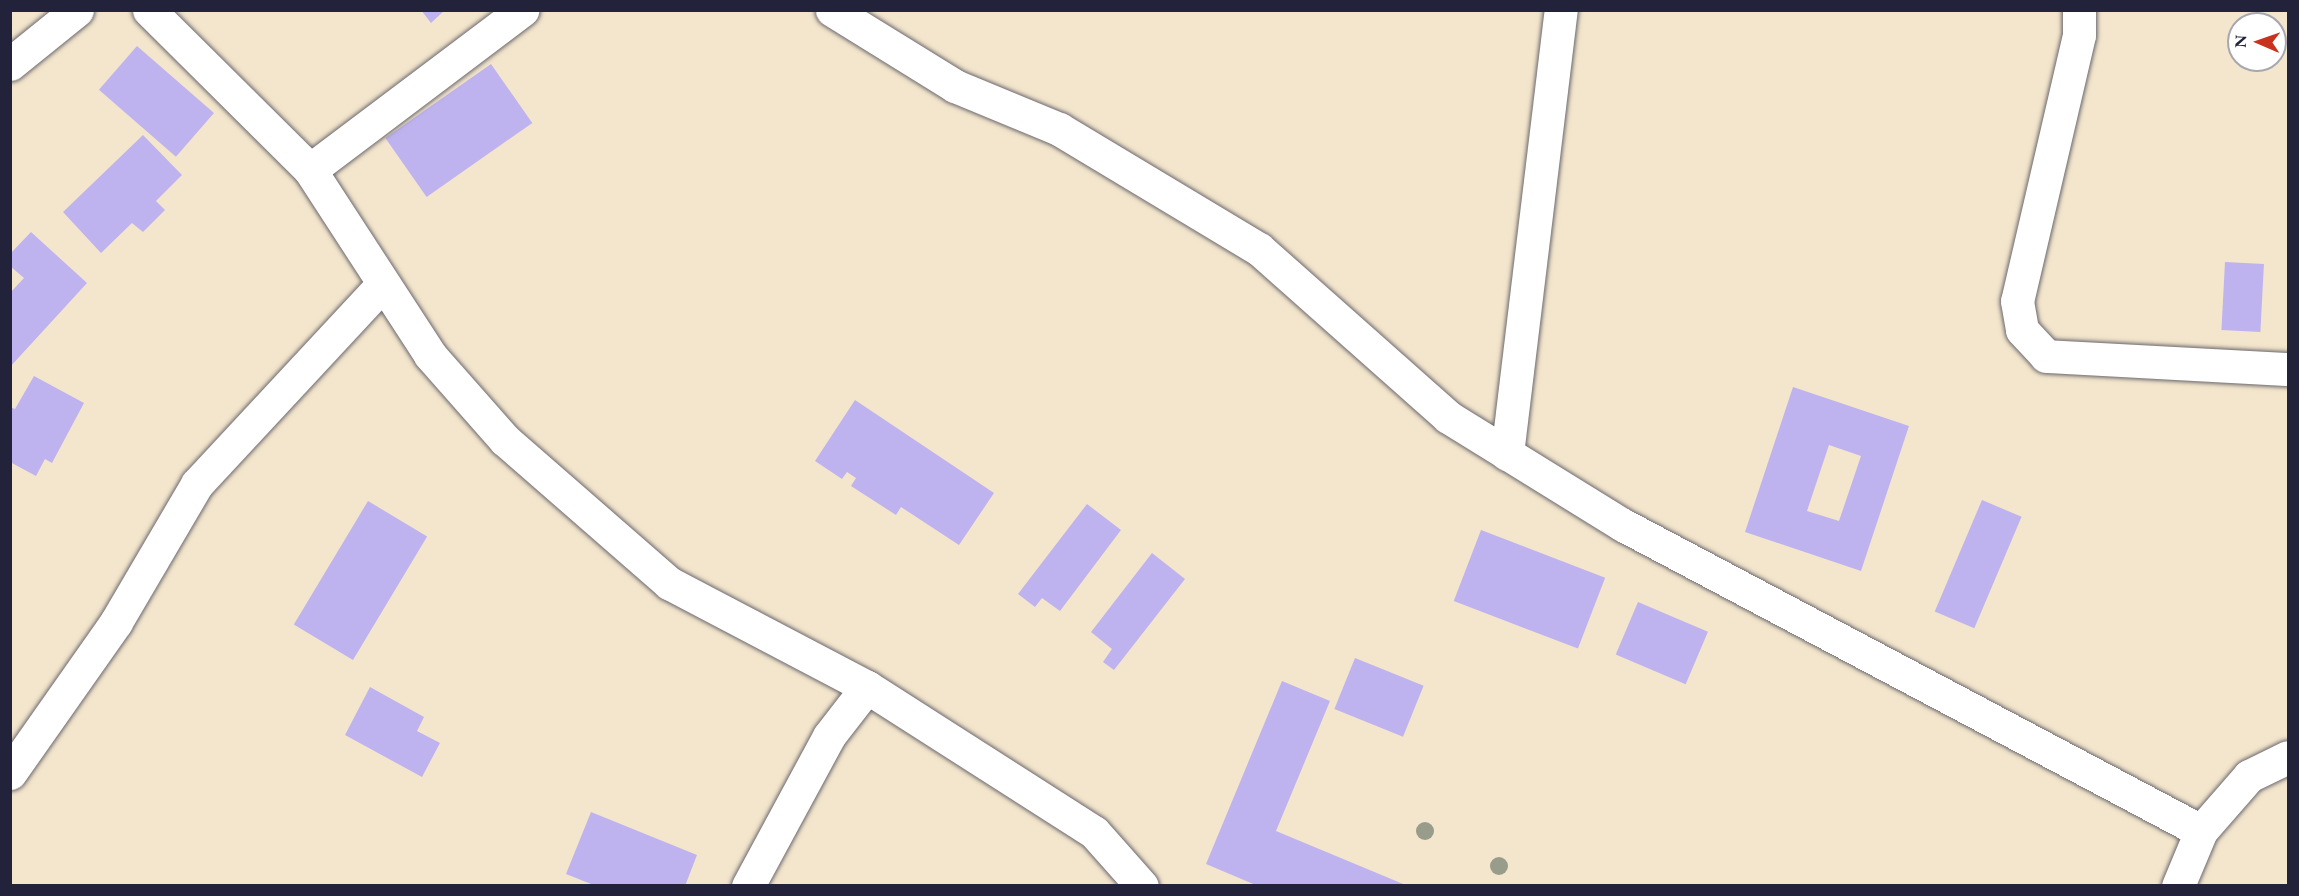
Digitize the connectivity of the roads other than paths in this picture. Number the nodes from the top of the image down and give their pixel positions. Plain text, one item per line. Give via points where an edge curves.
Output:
1 (77, 10) edge
2 (149, 10) edge
3 (522, 10) edge
4 (832, 10) edge
5 (1561, 10) edge
6 (2079, 10) edge
7 (10, 64) edge
8 (310, 170) junction
9 (383, 284) junction
10 (2289, 369) edge
11 (1508, 454) junction
12 (867, 687) junction
13 (2289, 757) edge
14 (10, 773) edge
15 (2201, 831) junction
16 (748, 885) edge
17 (1142, 885) edge
18 (2178, 885) edge

1 - 7 street
2 - 8 street
3 - 8 street
4 - 11 street via 874,41 955,86 1059,129 1259,249 1448,417
5 - 11 street
6 - 10 street via 2074,58 2016,301 2022,330 2046,356
8 - 9 street via 341,210
9 - 12 street via 430,355 505,440 669,583
9 - 14 street via 197,484 116,622
11 - 15 street via 1623,525
12 - 16 street via 830,736
12 - 17 street via 1094,831
13 - 15 street via 2249,776
15 - 18 street

